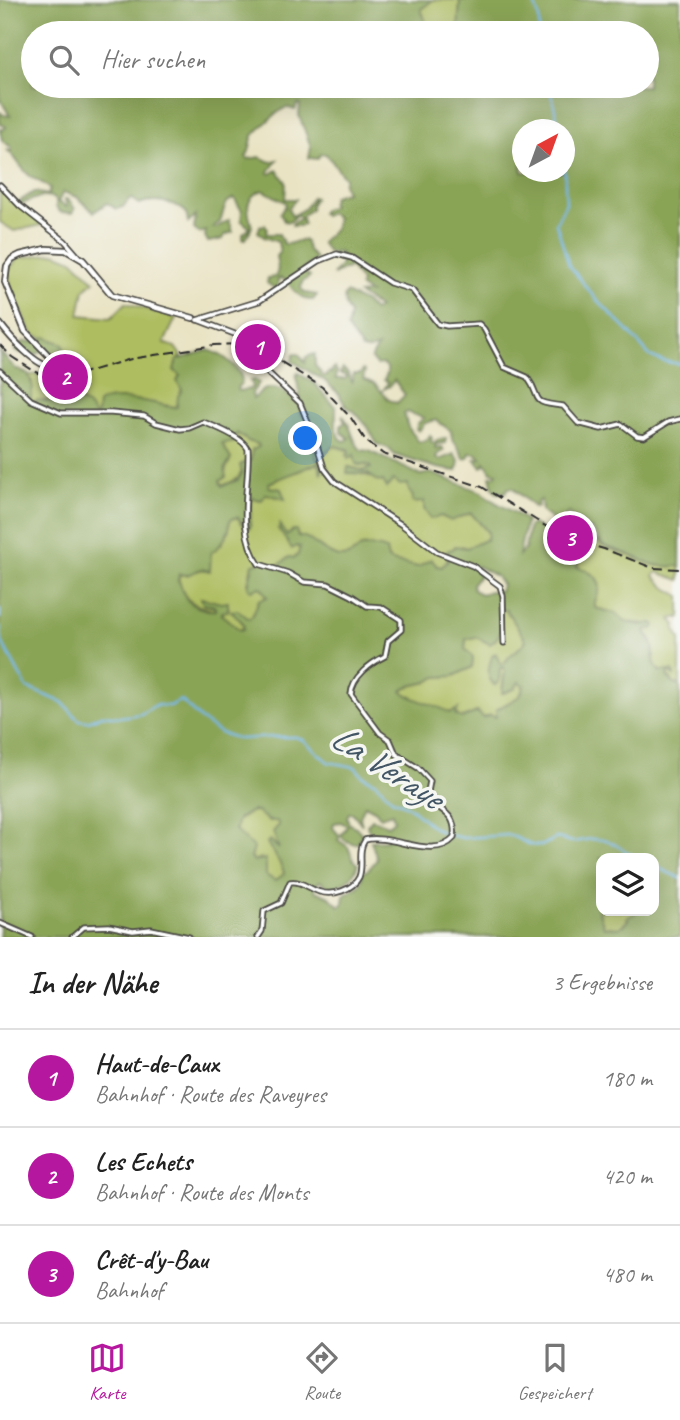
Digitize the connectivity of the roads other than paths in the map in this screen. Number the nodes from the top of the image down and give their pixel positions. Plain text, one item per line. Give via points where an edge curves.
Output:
1 (0, 185) edge
2 (78, 256) junction
3 (195, 319) junction
4 (0, 324) edge
5 (0, 371) edge
6 (680, 419) edge
7 (504, 643) dead end
8 (0, 923) edge
9 (32, 937) edge
10 (72, 937) edge
11 (189, 937) edge
12 (258, 937) edge

1 - 2 street
2 - 3 street via 112,295
2 - 4 street via 46,249 17,256 5,269 5,282 22,325 54,360 54,367 38,361
3 - 6 street via 254,303 323,258 340,254 390,283 412,290 439,324 479,324 504,367 527,377 537,398 548,405 564,406 578,422 601,429 617,423 644,437
3 - 7 street via 247,340 257,362 300,402 324,468 336,483 437,552 474,566 499,586
5 - 12 street via 31,400 61,413 144,416 180,429 204,422 234,436 246,444 244,508 256,561 299,580 328,584 401,621 401,631 388,641 385,656 358,675 351,694 394,751 430,781 427,797 449,815 454,838 436,847 406,845 390,838 365,840 359,876 352,885 328,893 290,882 281,903 264,911
8 - 9 street
10 - 11 street via 84,928 108,926

